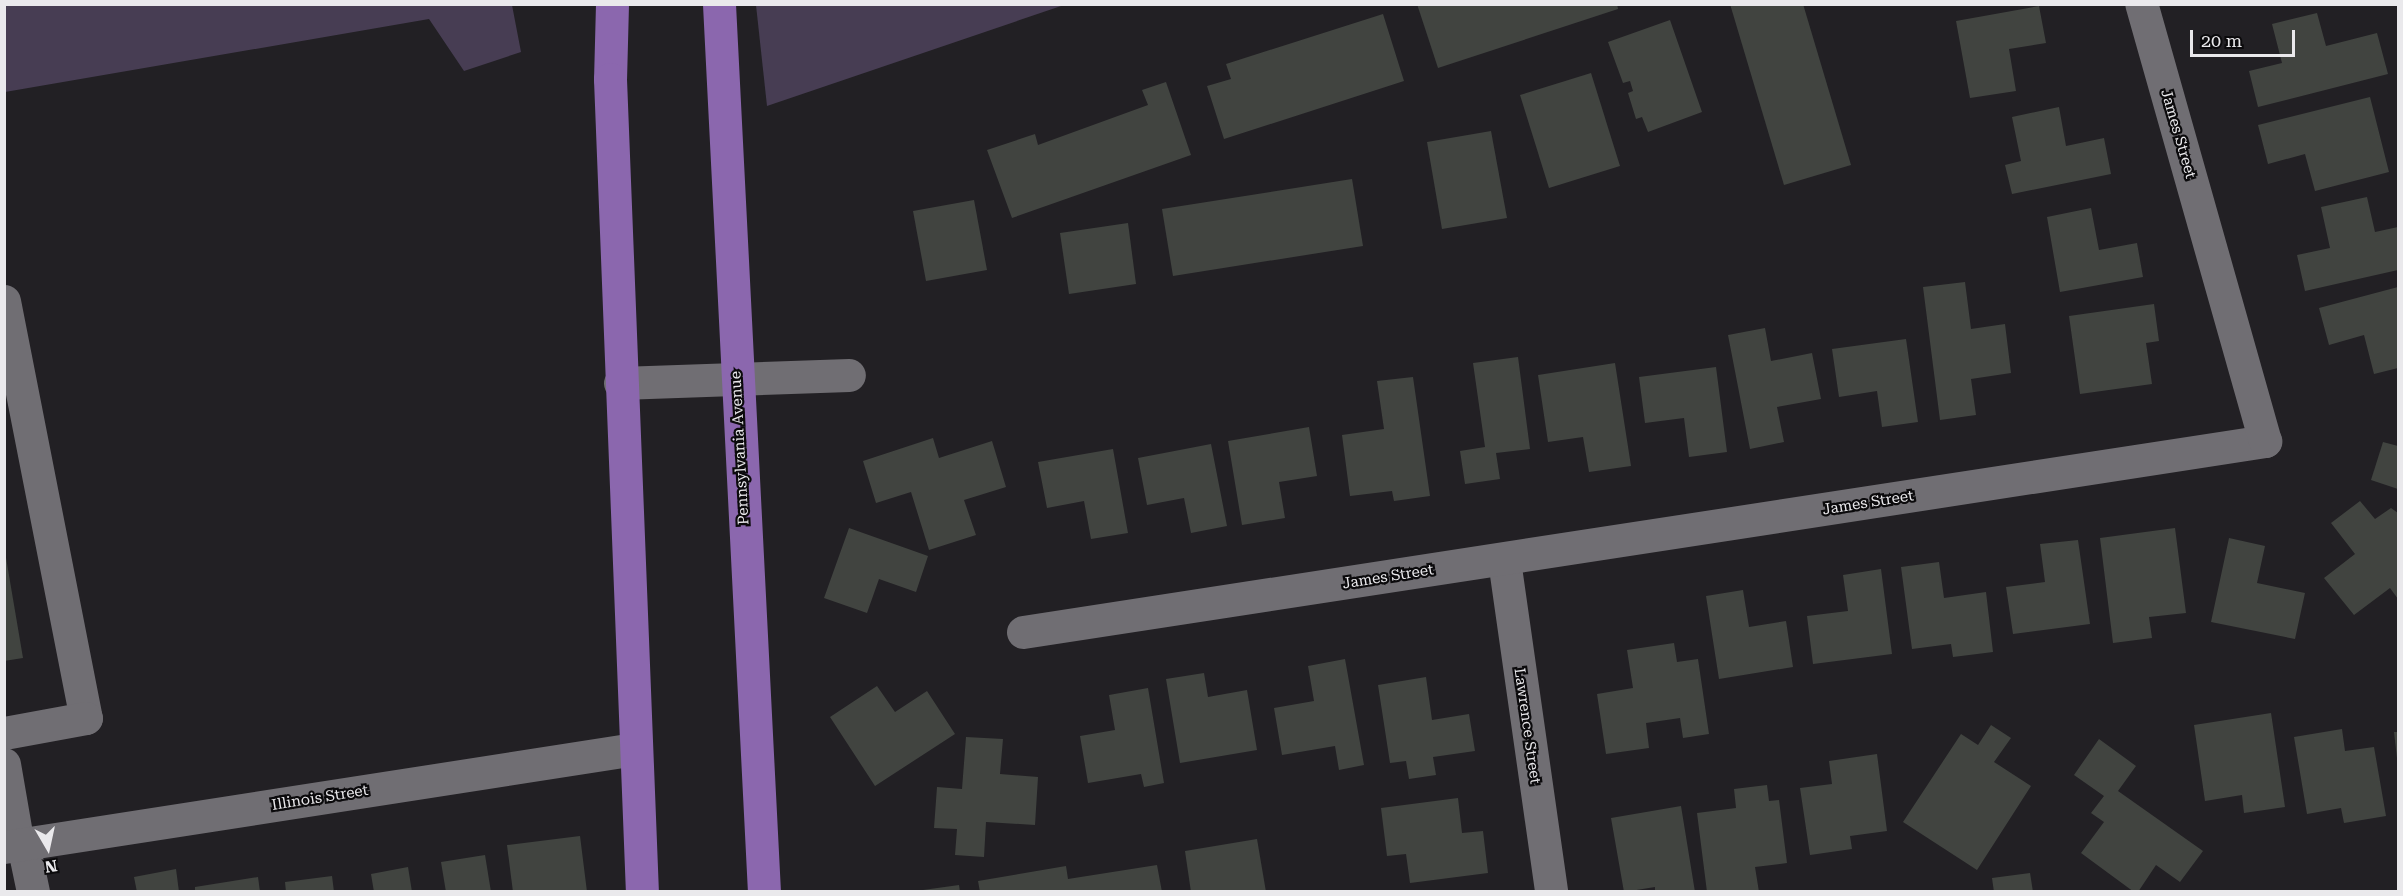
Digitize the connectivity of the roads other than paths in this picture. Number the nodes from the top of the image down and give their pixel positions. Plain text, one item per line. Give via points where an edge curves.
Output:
1 (612, 4) edge
2 (719, 4) edge
3 (2141, 4) edge
4 (4, 301) edge
5 (849, 375) dead end
6 (737, 378) junction
7 (620, 383) junction
8 (1504, 560) junction
9 (1023, 632) dead end
10 (4, 733) edge
11 (635, 749) junction
12 (4, 764) edge
13 (15, 846) edge
14 (33, 891) edge
15 (642, 891) edge
16 (764, 891) edge
17 (1551, 891) edge

1 - 7 main road via 610,78
2 - 6 main road, Pennsylvania Avenue
3 - 8 street, James Street via 2265,441
4 - 10 street via 86,718
5 - 6 street
6 - 7 street
6 - 16 main road, Pennsylvania Avenue
7 - 11 main road
8 - 9 street, James Street
8 - 17 street, Lawrence Street
11 - 13 street, Illinois Street
11 - 15 main road
12 - 13 street
13 - 14 street

